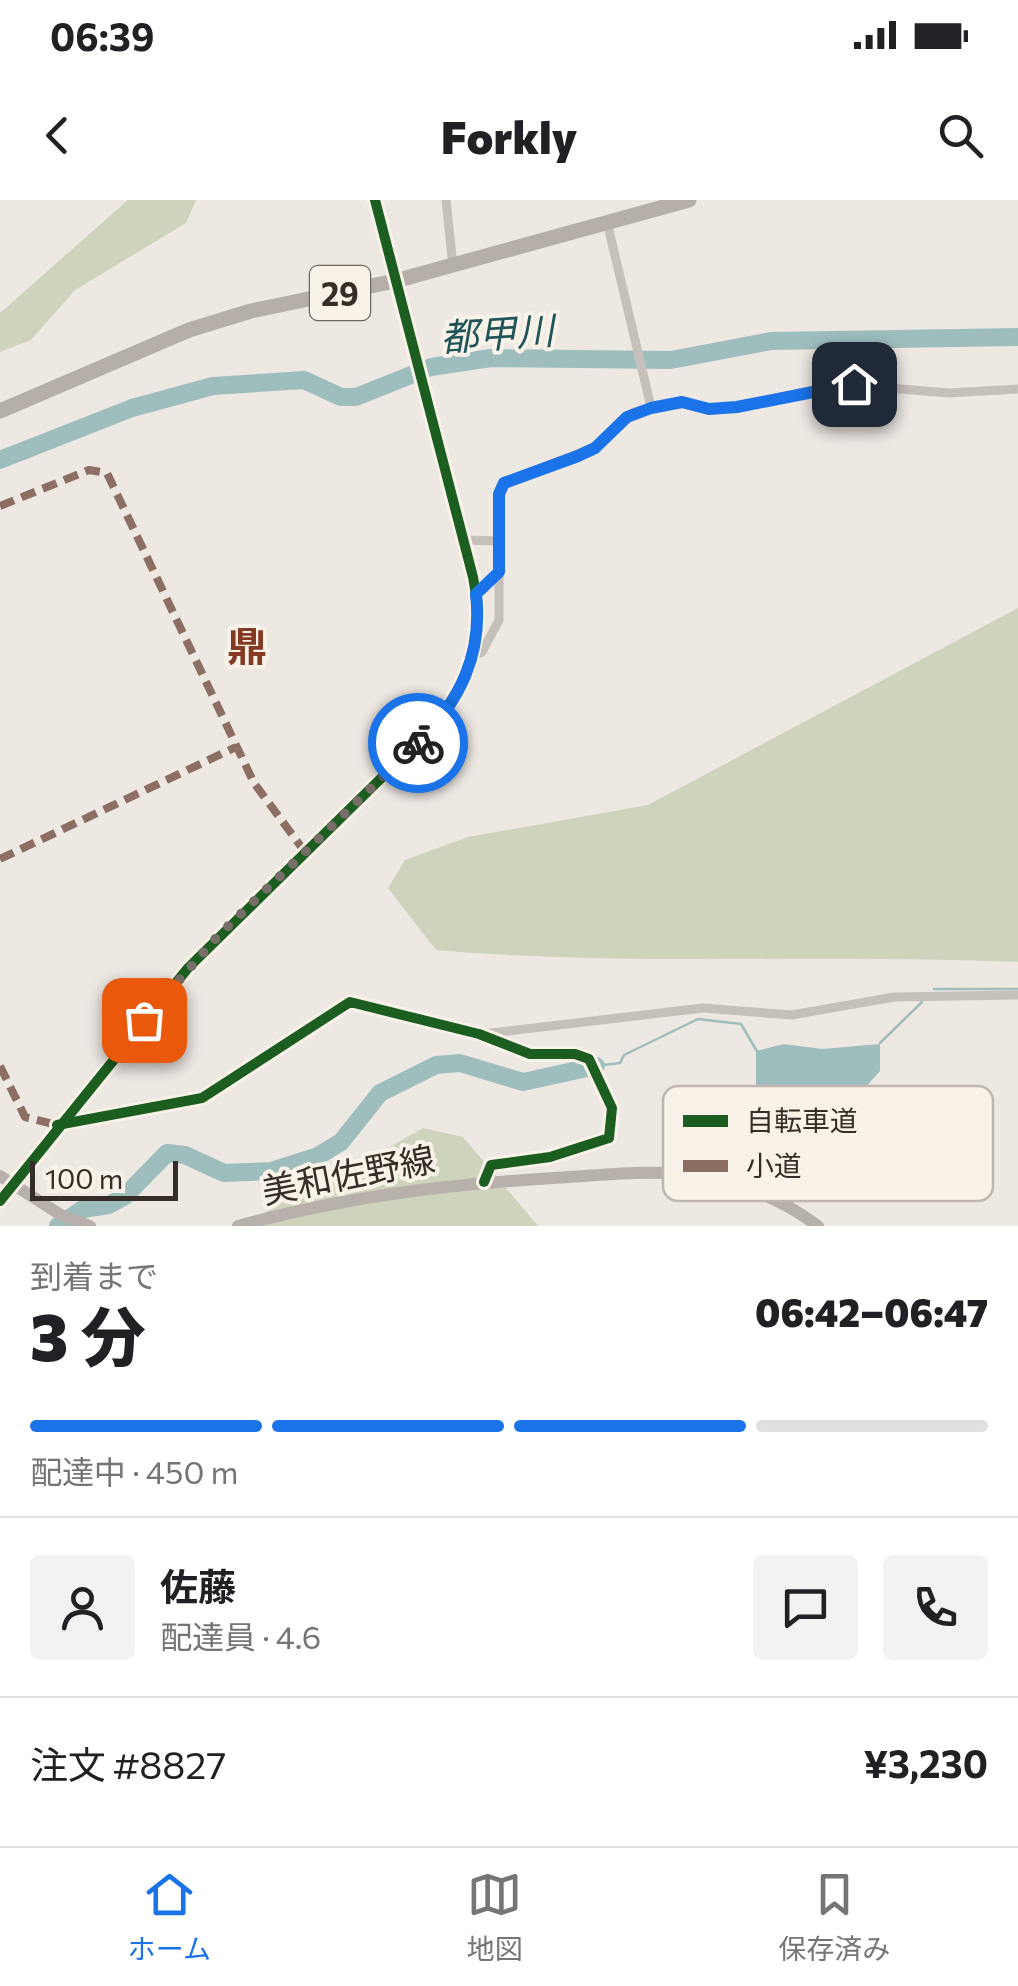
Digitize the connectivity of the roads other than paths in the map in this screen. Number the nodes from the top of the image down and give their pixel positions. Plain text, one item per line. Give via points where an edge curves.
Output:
1 (374, 200) edge
2 (446, 200) edge
3 (689, 200) edge
4 (606, 222) junction
5 (453, 266) junction
6 (395, 281) junction
7 (1018, 388) edge
8 (651, 408) junction
9 (0, 411) edge
10 (463, 540) junction
11 (500, 540) junction
12 (499, 572) junction
13 (476, 594) junction
14 (474, 654) junction
15 (1018, 996) edge
16 (479, 1034) junction
17 (57, 1125) junction
18 (663, 1174) edge
19 (0, 1176) edge
20 (484, 1182) junction
21 (12, 1185) junction
22 (0, 1200) edge
23 (774, 1201) edge
24 (84, 1224) edge
25 (238, 1226) edge
26 (818, 1226) edge

1 - 6 street
2 - 5 street
3 - 4 main road, 29
4 - 5 main road, 29
4 - 8 street
5 - 6 main road, 29
6 - 9 main road, 29 via 189,330
6 - 10 street
7 - 8 street via 949,393 840,384 737,407 682,402
8 - 11 street via 627,417 595,448 504,483
10 - 11 street
10 - 13 street
11 - 12 street
12 - 13 street
12 - 14 street via 498,620 482,652
13 - 14 street
14 - 17 street via 461,688 436,723 217,937
15 - 16 street via 894,998 792,1015 703,1008
16 - 17 street via 350,1002 202,1098
16 - 20 street via 530,1054 589,1060 613,1114 607,1140 488,1166
17 - 21 street
18 - 20 main road, 美和佐野線
19 - 21 main road
20 - 25 main road, 美和佐野線 via 361,1195
21 - 22 street
21 - 24 main road
23 - 26 main road, 美和佐野線

